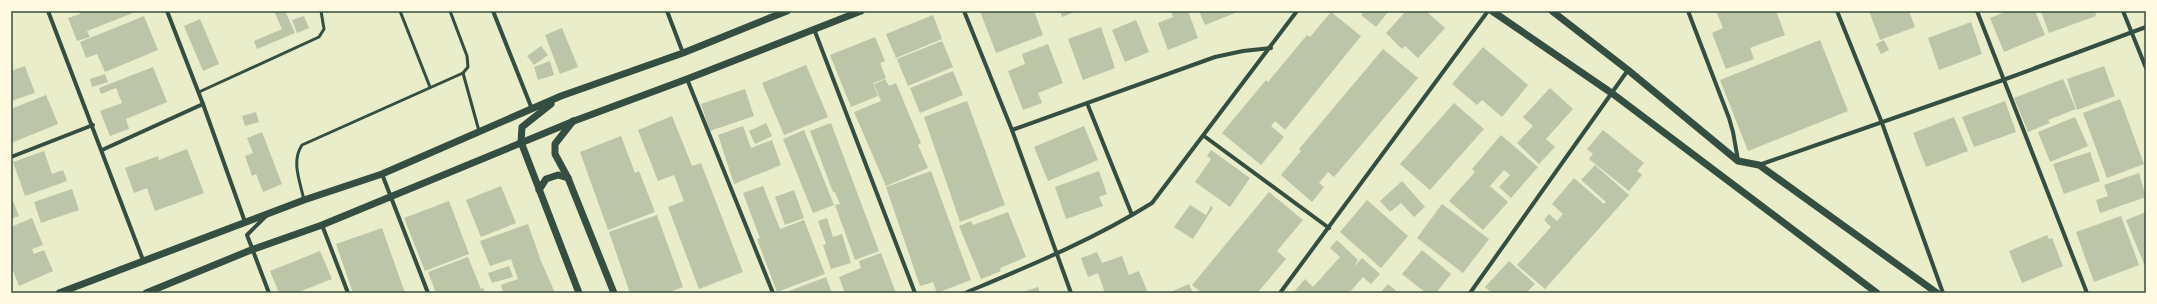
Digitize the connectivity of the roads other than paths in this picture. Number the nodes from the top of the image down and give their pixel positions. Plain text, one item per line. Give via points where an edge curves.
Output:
1 (48, 11) edge
2 (167, 11) edge
3 (321, 11) edge
4 (400, 11) edge
5 (450, 11) edge
6 (493, 11) edge
7 (667, 11) edge
8 (787, 11) edge
9 (861, 11) edge
10 (964, 11) edge
11 (1297, 11) edge
12 (1488, 11) edge
13 (1492, 11) edge
14 (1552, 11) edge
15 (1688, 11) edge
16 (1837, 11) edge
17 (1977, 11) edge
18 (2123, 11) edge
19 (2146, 27) edge
20 (814, 29) junction
21 (2131, 32) junction
22 (1271, 48) junction
23 (683, 53) junction
24 (2146, 68) edge
25 (1628, 70) junction
26 (463, 73) junction
27 (687, 79) junction
28 (2003, 80) junction
29 (430, 87) junction
30 (198, 92) junction
31 (1612, 94) junction
32 (561, 96) junction
33 (1087, 103) junction
34 (203, 104) junction
35 (532, 110) junction
36 (574, 121) junction
37 (1882, 123) junction
38 (93, 125) junction
39 (1012, 130) junction
40 (479, 132) junction
41 (1204, 136) junction
42 (521, 142) junction
43 (102, 150) junction
44 (11, 157) edge
45 (1738, 161) junction
46 (1759, 165) junction
47 (382, 174) junction
48 (568, 178) junction
49 (539, 190) junction
50 (391, 196) junction
51 (304, 200) junction
52 (268, 214) junction
53 (1132, 216) junction
54 (245, 222) junction
55 (322, 225) junction
56 (1329, 228) junction
57 (251, 250) junction
58 (1057, 255) junction
59 (144, 260) junction
60 (58, 293) edge
61 (146, 293) edge
62 (269, 293) edge
63 (348, 293) edge
64 (428, 293) edge
65 (579, 293) edge
66 (614, 293) edge
67 (773, 293) edge
68 (915, 293) edge
69 (965, 293) edge
70 (1071, 293) edge
71 (1280, 293) edge
72 (1470, 293) edge
73 (1877, 293) edge
74 (1937, 293) edge
75 (1943, 293) edge
76 (2087, 293) edge

1 - 38 street
2 - 30 street
3 - 30 lane via 324,29 319,37
4 - 29 lane
5 - 26 lane via 467,56 468,67
6 - 35 street
7 - 23 street
8 - 23 street
9 - 20 street
10 - 39 street
11 - 22 street
12 - 56 street
13 - 31 street
14 - 25 street
15 - 45 street via 1729,118
16 - 37 street
17 - 28 street
18 - 21 street
19 - 21 street
20 - 27 street
20 - 68 street
21 - 24 street
21 - 28 street
22 - 33 street via 1216,57
22 - 41 street
23 - 32 street
25 - 31 street
25 - 45 street
26 - 29 lane
26 - 40 lane
27 - 36 street
27 - 67 street
28 - 37 street
28 - 76 street
29 - 51 lane via 302,145 296,153 296,164
30 - 34 street
31 - 72 street
31 - 73 street
32 - 35 street
32 - 42 street via 522,127
33 - 39 street
33 - 53 street
34 - 43 street
34 - 54 street
35 - 40 street
36 - 42 street
36 - 48 street via 555,144 556,154
37 - 46 street
37 - 75 street
38 - 43 street
38 - 44 street
39 - 58 street
40 - 47 street
41 - 53 street via 1152,203
41 - 56 street
42 - 49 street
42 - 50 street
43 - 59 street
45 - 46 street
46 - 74 street
47 - 50 street
47 - 51 street
48 - 49 street via 558,175 546,179
48 - 66 street
49 - 65 street
50 - 55 street
50 - 64 street
51 - 52 street
52 - 54 street
52 - 57 street via 247,235
53 - 58 street
54 - 59 street
55 - 57 street
55 - 63 street
56 - 71 street
57 - 61 street
57 - 62 street
58 - 69 street
58 - 70 street
59 - 60 street

